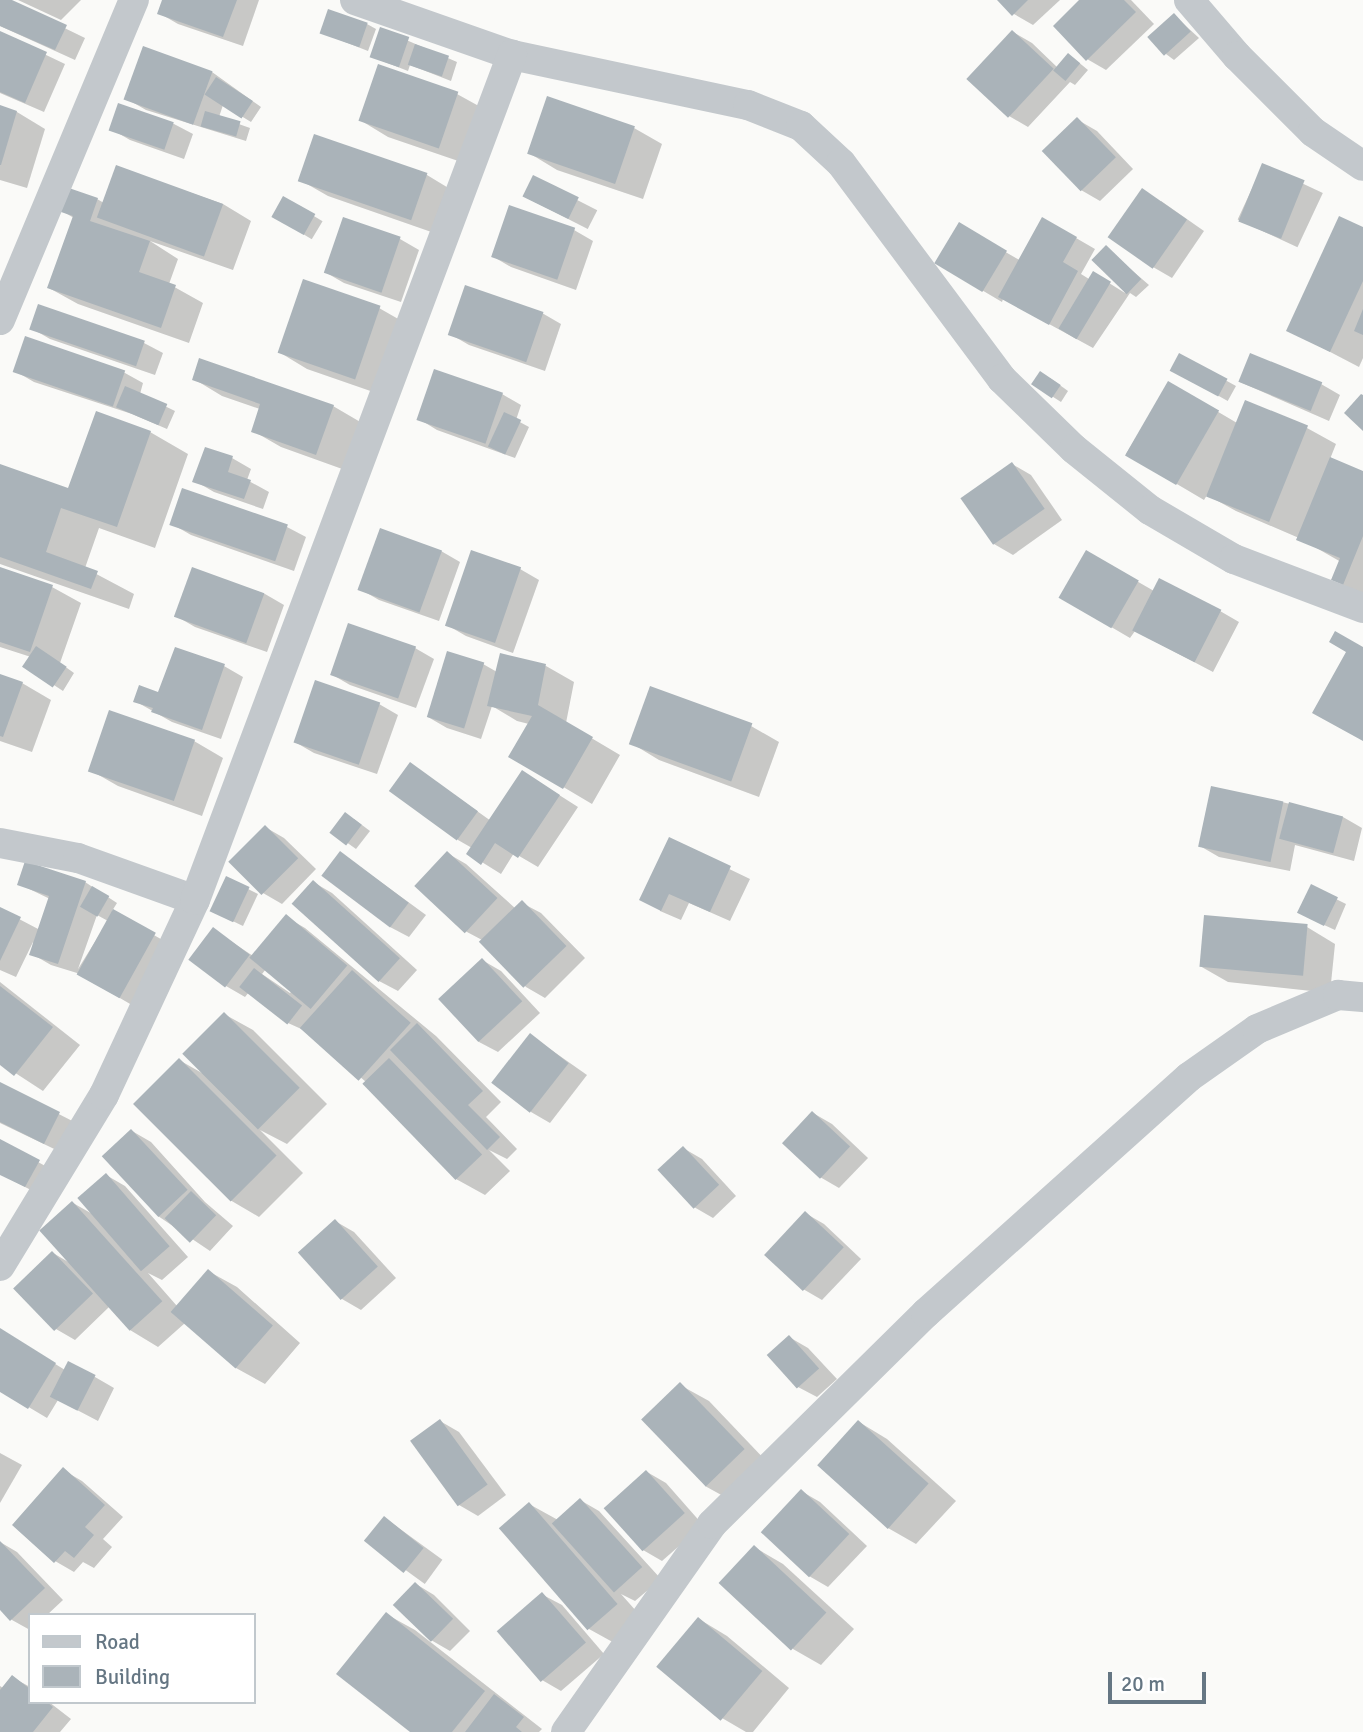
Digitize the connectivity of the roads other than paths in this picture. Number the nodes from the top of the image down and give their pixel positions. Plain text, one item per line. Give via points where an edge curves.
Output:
1 (134, 0) edge
2 (355, 0) edge
3 (1189, 0) edge
4 (512, 55) junction
5 (1363, 166) edge
6 (0, 320) edge
7 (1363, 608) edge
8 (1, 845) edge
9 (195, 900) junction
10 (1363, 997) edge
11 (0, 1266) edge
12 (566, 1732) edge

1 - 6 street
2 - 4 street
3 - 5 street via 1313,132
4 - 7 street via 748,105 801,126 841,163 1002,379 1074,449 1150,510 1234,559
4 - 9 street
8 - 9 street via 78,858
9 - 11 street via 104,1095
10 - 12 street via 1338,995 1258,1029 1189,1077 926,1313 712,1524

